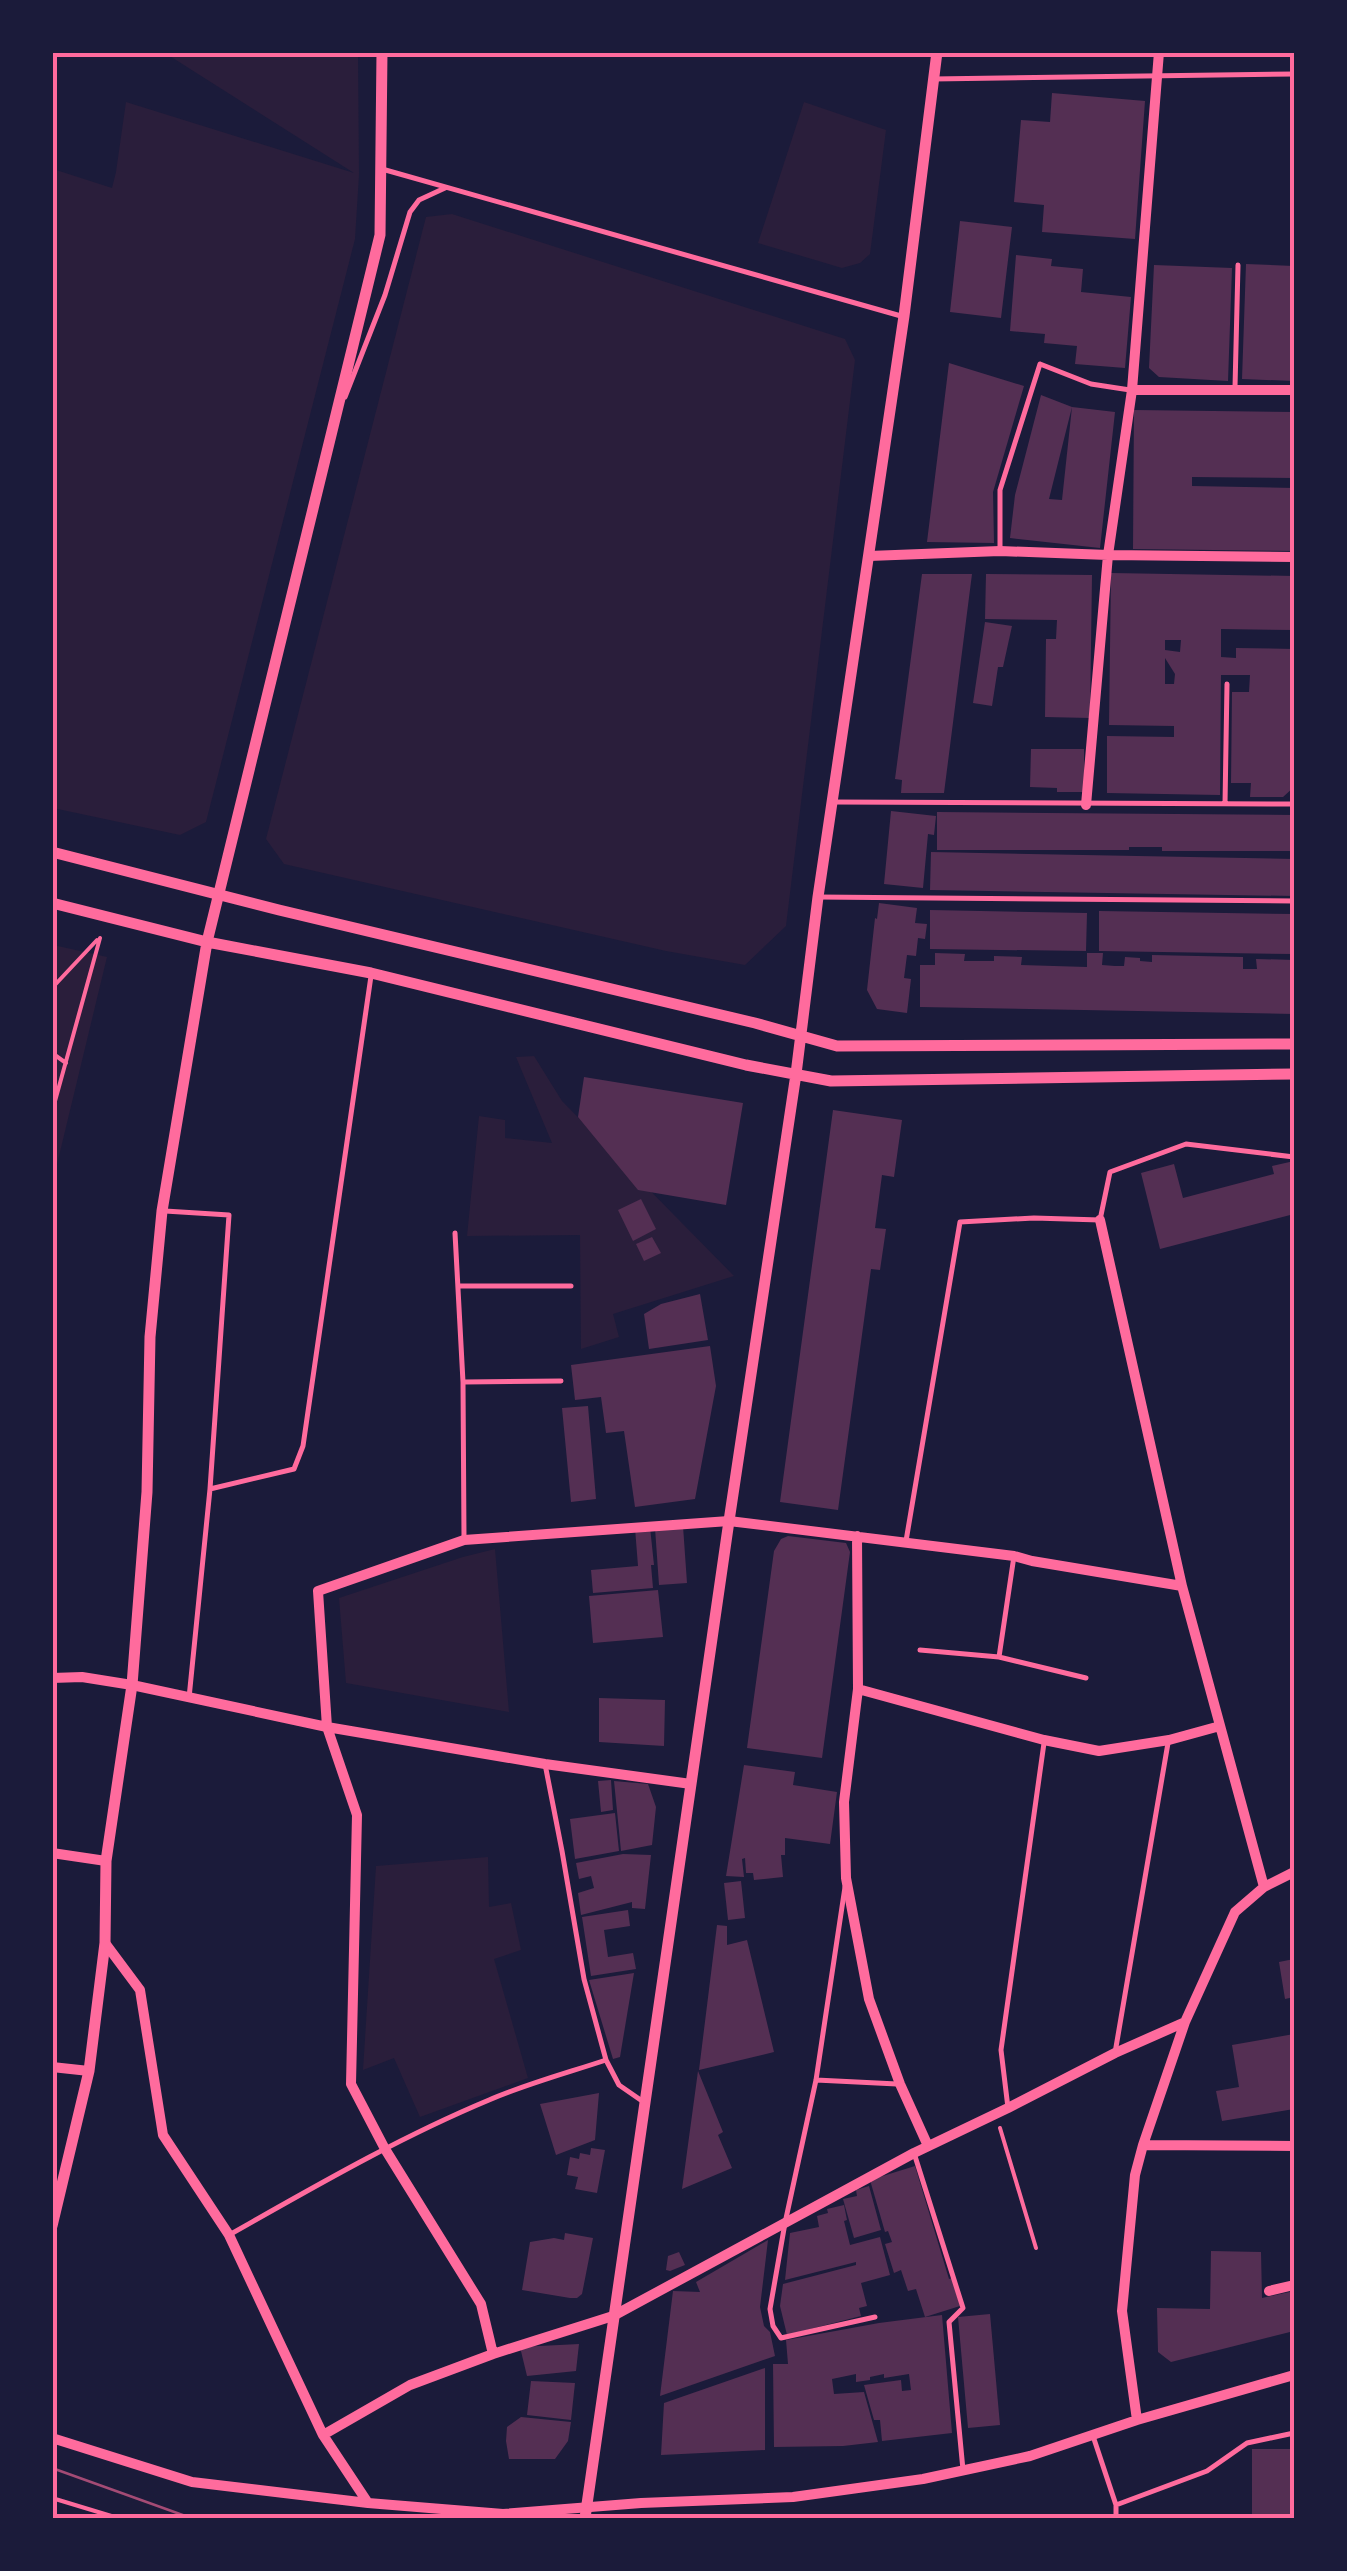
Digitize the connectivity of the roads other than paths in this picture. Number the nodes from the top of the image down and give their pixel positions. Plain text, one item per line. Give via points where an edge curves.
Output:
1 (382, 52) edge
2 (937, 52) edge
3 (1159, 52) edge
4 (1294, 74) edge
5 (1158, 77) junction
6 (932, 79) junction
7 (382, 169) junction
8 (445, 188) junction
9 (1238, 265) dead end
10 (904, 316) junction
11 (1132, 390) junction
12 (1294, 390) edge
13 (1234, 392) junction
14 (334, 427) junction
15 (1000, 552) junction
16 (869, 556) junction
17 (1108, 556) junction
18 (1294, 557) edge
19 (1228, 684) dead end
20 (832, 802) junction
21 (1086, 804) junction
22 (1226, 804) junction
23 (1294, 804) edge
24 (52, 852) edge
25 (220, 894) junction
26 (818, 897) junction
27 (1294, 901) edge
28 (52, 903) edge
29 (207, 942) junction
30 (371, 973) junction
31 (801, 1037) junction
32 (1294, 1044) edge
33 (796, 1074) junction
34 (1294, 1074) edge
35 (1294, 1157) edge
36 (162, 1211) junction
37 (1100, 1220) junction
38 (454, 1233) dead end
39 (458, 1286) junction
40 (572, 1286) dead end
41 (560, 1380) dead end
42 (463, 1382) junction
43 (210, 1490) junction
44 (729, 1521) junction
45 (856, 1536) junction
46 (464, 1540) junction
47 (906, 1544) junction
48 (1014, 1556) junction
49 (1182, 1586) junction
50 (920, 1650) dead end
51 (999, 1656) junction
52 (52, 1678) edge
53 (1086, 1678) dead end
54 (132, 1685) junction
55 (858, 1688) junction
56 (189, 1698) junction
57 (1220, 1726) junction
58 (327, 1727) junction
59 (1044, 1740) junction
60 (1169, 1740) junction
61 (545, 1764) junction
62 (691, 1784) junction
63 (52, 1854) edge
64 (106, 1862) junction
65 (1294, 1872) edge
66 (846, 1878) junction
67 (1264, 1887) junction
68 (105, 1942) junction
69 (1185, 2022) junction
70 (1115, 2052) junction
71 (606, 2060) junction
72 (52, 2067) edge
73 (89, 2071) junction
74 (816, 2080) junction
75 (900, 2084) junction
76 (645, 2103) junction
77 (1008, 2108) junction
78 (1142, 2145) junction
79 (928, 2146) junction
80 (1294, 2146) edge
81 (385, 2148) junction
82 (914, 2153) junction
83 (785, 2223) junction
84 (52, 2226) edge
85 (229, 2235) junction
86 (1294, 2285) edge
87 (1270, 2291) dead end
88 (614, 2316) junction
89 (876, 2316) dead end
90 (493, 2354) junction
91 (1294, 2376) edge
92 (1137, 2420) junction
93 (1294, 2433) edge
94 (322, 2434) junction
95 (1092, 2435) junction
96 (52, 2438) edge
97 (963, 2470) junction
98 (368, 2504) junction
99 (1116, 2504) junction
100 (586, 2513) edge
101 (1116, 2518) edge

1 - 7 street
2 - 6 street
3 - 5 street
4 - 5 lane
5 - 6 lane
5 - 11 street
6 - 10 street
7 - 8 lane
7 - 14 street via 380,236
8 - 10 lane
8 - 14 lane via 410,212
9 - 13 lane
10 - 16 street
11 - 13 street
11 - 15 lane via 1090,384 1040,364 1000,490
11 - 17 street
12 - 13 street
14 - 25 street
15 - 16 street
15 - 17 street
16 - 20 street
17 - 18 street
17 - 21 street
19 - 22 lane
20 - 21 lane
20 - 26 street
21 - 22 lane
22 - 23 lane
24 - 25 street
25 - 29 street
25 - 31 street
26 - 27 lane
26 - 31 street
28 - 29 street
29 - 30 street
29 - 36 street
30 - 33 street
30 - 43 lane via 303,1446 294,1469
31 - 32 street via 837,1046
31 - 33 street
33 - 34 street via 831,1081
33 - 44 street
35 - 37 lane via 1186,1144 1110,1172
36 - 43 lane via 229,1216
36 - 54 street
37 - 47 lane via 960,1222
37 - 49 street
38 - 39 lane
39 - 40 lane
39 - 42 lane
41 - 42 lane
42 - 46 lane
43 - 56 lane
44 - 45 street
44 - 46 street
44 - 62 street
45 - 47 street
45 - 55 street
46 - 58 street via 318,1591
47 - 48 street
48 - 49 street
48 - 51 lane
49 - 57 street
50 - 51 lane
51 - 53 lane
52 - 54 street
54 - 56 street
54 - 64 street
55 - 59 street
55 - 66 street via 844,1802
56 - 58 street
57 - 60 street
57 - 67 street
58 - 61 street
58 - 81 street via 358,1814 351,2084
59 - 60 street via 1099,1751
59 - 77 lane via 1001,2050
60 - 70 lane
61 - 62 street
61 - 71 lane via 584,1979
62 - 76 street
63 - 64 street
64 - 68 street
65 - 67 street
66 - 74 lane
66 - 75 street via 869,1999
67 - 69 street via 1235,1912
68 - 73 street
68 - 85 street via 140,1990 163,2136
69 - 70 street
69 - 78 street
70 - 77 street
71 - 76 lane via 619,2085
71 - 81 lane via 490,2099
72 - 73 street
73 - 84 street
74 - 75 lane
74 - 83 lane
75 - 79 street
76 - 88 street
77 - 79 street
78 - 80 street
78 - 92 street via 1122,2311
79 - 82 street
81 - 85 lane
81 - 90 street via 481,2304
82 - 83 street
82 - 97 lane via 964,2308 949,2322
83 - 88 street
83 - 89 lane via 770,2308 781,2338
85 - 94 street
86 - 87 street
88 - 90 street
88 - 100 street
90 - 94 street via 410,2385
91 - 92 street
92 - 95 street
93 - 99 lane via 1247,2442 1207,2471
94 - 98 street
95 - 97 street
95 - 99 lane
96 - 98 street via 192,2482
97 - 100 street via 793,2497 641,2503
98 - 100 street
99 - 101 lane

